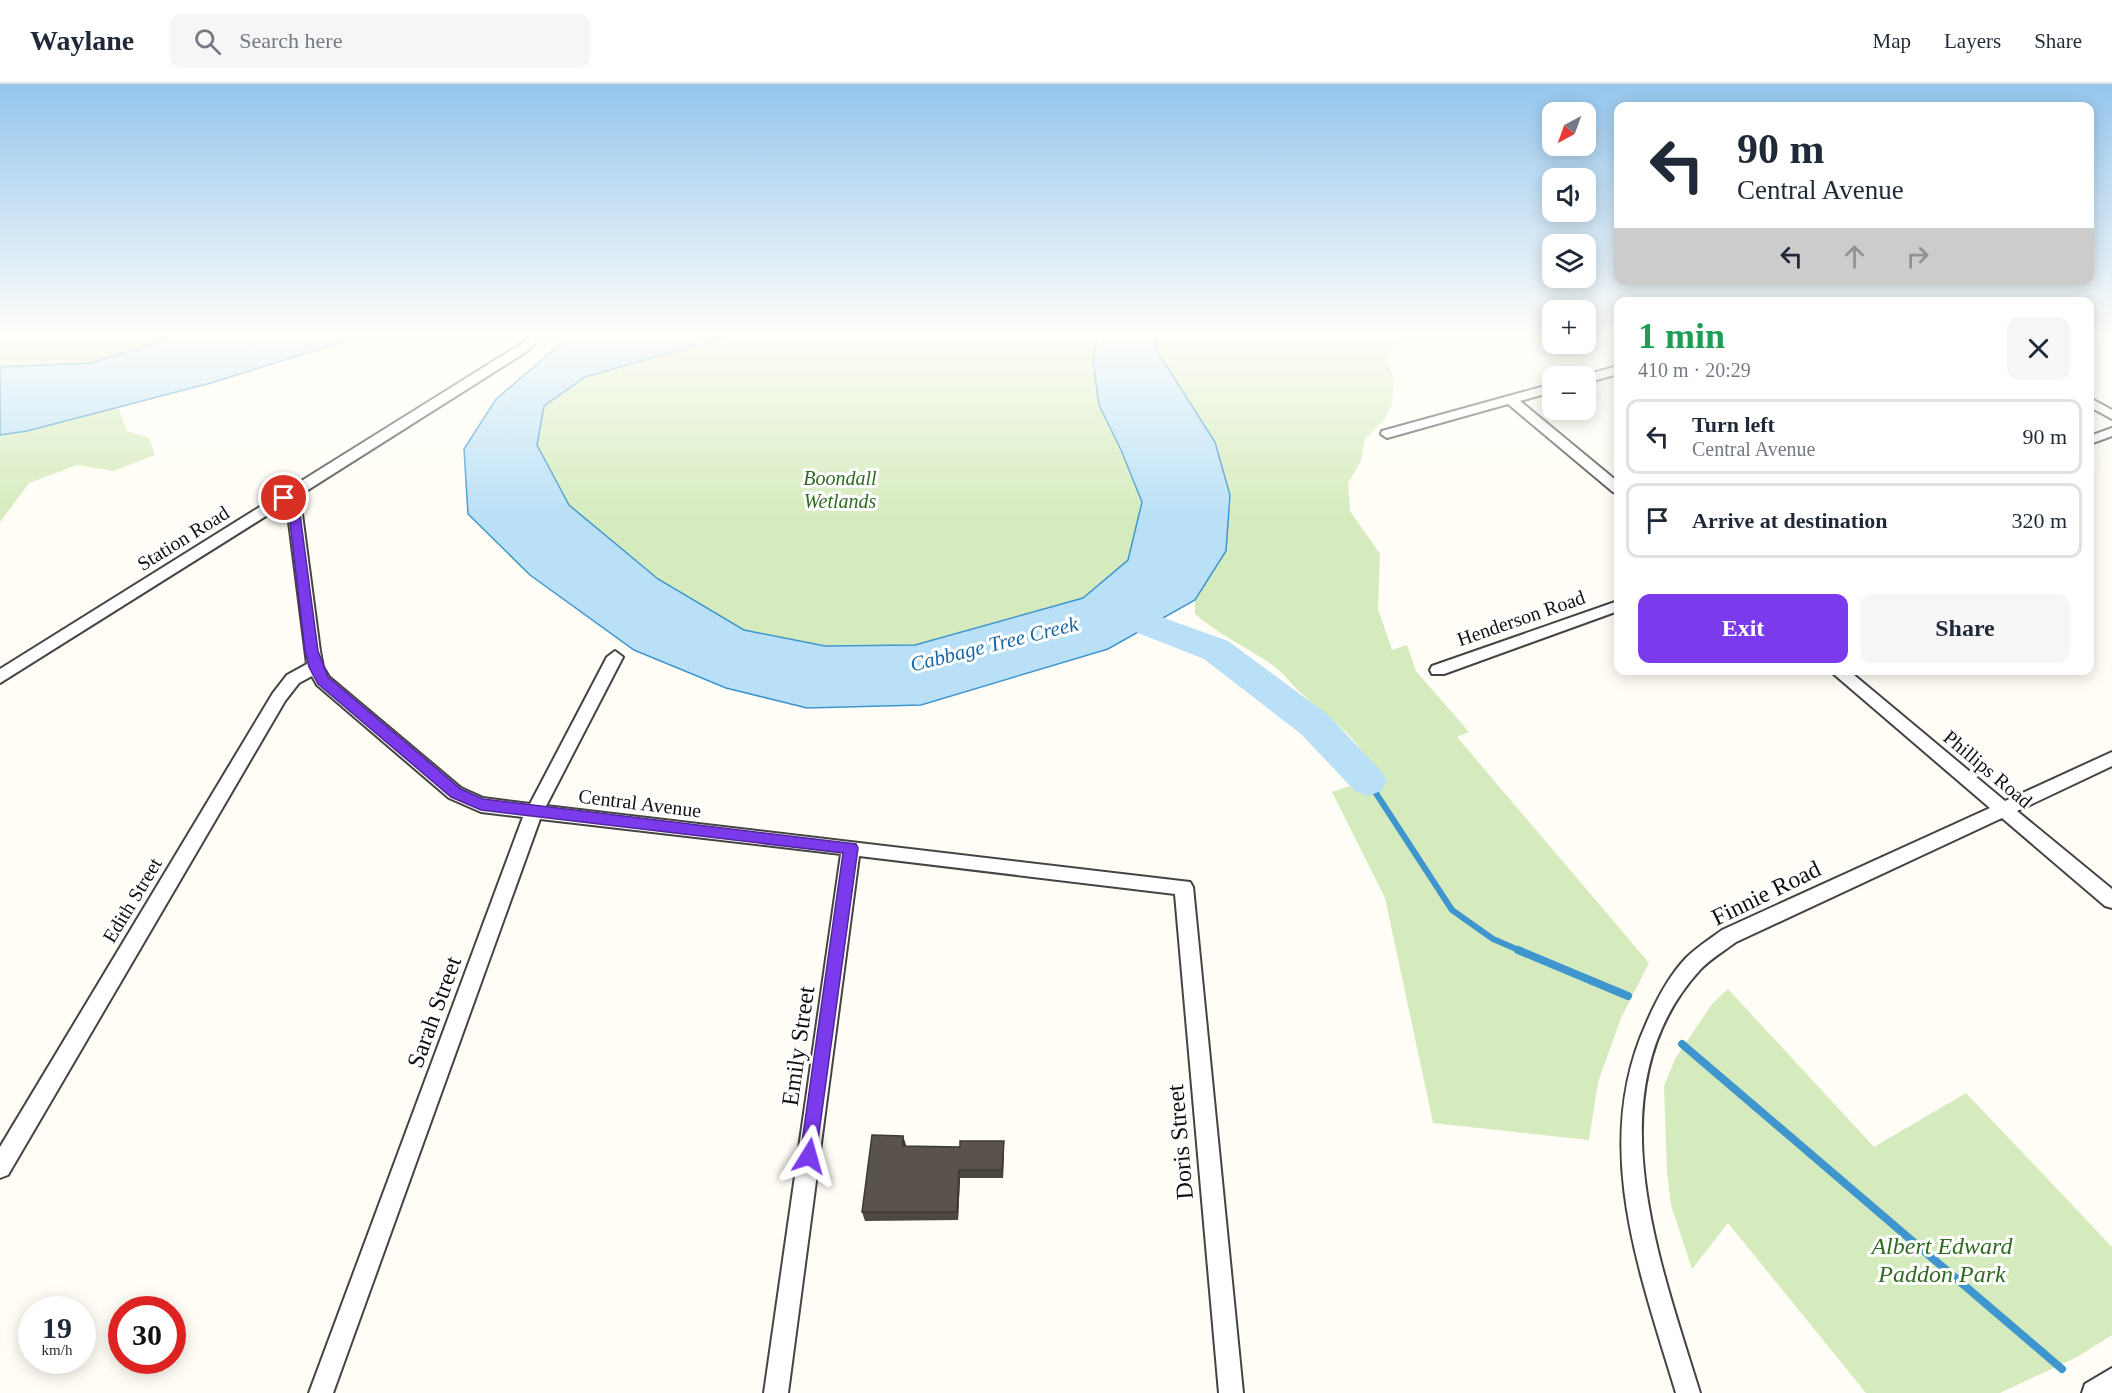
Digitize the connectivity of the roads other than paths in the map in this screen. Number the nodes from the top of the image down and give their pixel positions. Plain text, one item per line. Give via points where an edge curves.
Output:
1 (447, 395) edge
2 (1528, 395) edge
3 (1511, 400) junction
4 (2094, 404) edge
5 (2112, 415) edge
6 (2112, 432) edge
7 (1387, 434) dead end
8 (2094, 439) edge
9 (1614, 486) edge
10 (284, 498) junction
11 (1614, 607) edge
12 (615, 657) dead end
13 (315, 667) junction
14 (1438, 670) dead end
15 (1843, 675) edge
16 (0, 677) edge
17 (2112, 759) edge
18 (2003, 809) junction
19 (534, 812) junction
20 (851, 848) junction
21 (1184, 887) joint
22 (2112, 900) edge
23 (0, 1167) edge
24 (2112, 1380) edge
25 (321, 1393) edge
26 (776, 1393) edge
27 (1231, 1393) edge
28 (1688, 1393) edge
29 (2094, 1393) edge

1 - 10 street, Station Road
2 - 3 street
3 - 7 street
3 - 9 street
4 - 5 street
6 - 8 street
10 - 13 street via 295,514
10 - 16 street, Station Road
11 - 14 street, Henderson Road
12 - 19 street, Sarah Street
13 - 19 street, Central Avenue via 336,693 456,793 481,805
13 - 23 street, Edith Street via 293,679 279,697
15 - 18 street, Phillips Road
17 - 18 street, Finnie Road
18 - 22 street, Phillips Road
18 - 28 street, Finnie Road via 1729,936 1683,977 1653,1024 1635,1073 1630,1108 1632,1166 1654,1276
19 - 20 street, Central Avenue
19 - 25 street, Sarah Street
20 - 21 street, Central Avenue
20 - 26 street, Emily Street
21 - 27 street, Doris Street
24 - 29 street

